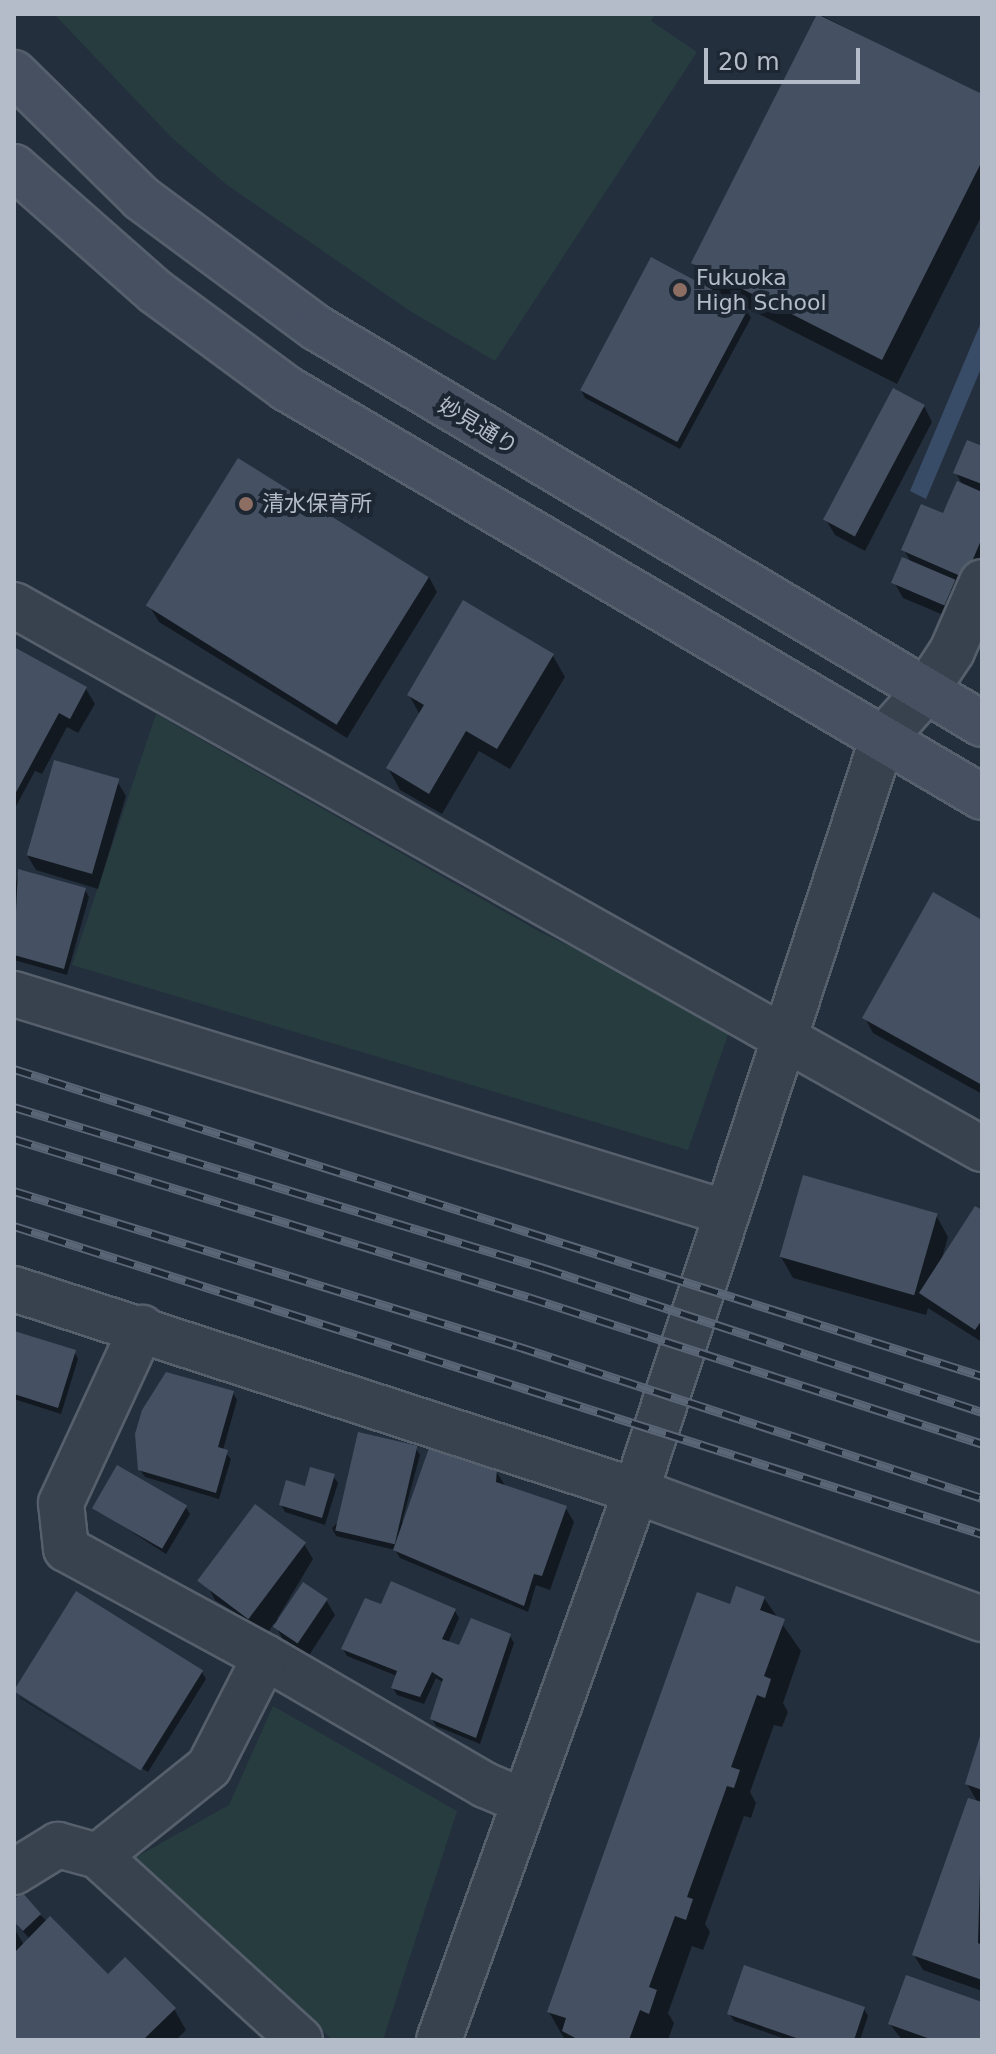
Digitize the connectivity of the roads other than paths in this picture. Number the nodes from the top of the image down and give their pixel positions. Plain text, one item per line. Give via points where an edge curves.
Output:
1 (14, 73) edge
2 (14, 167) edge
3 (982, 582) edge
4 (14, 605) edge
5 (925, 692) junction
6 (982, 724) edge
7 (882, 740) junction
8 (982, 797) edge
9 (14, 994) edge
10 (788, 1037) junction
11 (982, 1149) edge
12 (727, 1213) junction
13 (14, 1289) edge
14 (142, 1328) junction
15 (636, 1491) junction
16 (982, 1619) edge
17 (265, 1657) junction
18 (525, 1802) junction
19 (98, 1856) junction
20 (14, 1872) edge
21 (300, 2040) edge
22 (439, 2040) edge

1 - 5 main road, 妙見通り via 141,198 317,328
2 - 7 main road via 144,283 286,388
3 - 5 street via 952,651
4 - 10 street
5 - 6 main road, 妙見通り
5 - 7 street
7 - 8 main road
7 - 10 street
9 - 12 street
10 - 11 street
10 - 12 street
12 - 15 street
13 - 14 street
14 - 15 street
14 - 17 street via 61,1503 66,1549
15 - 16 street
15 - 18 street
17 - 18 street via 485,1785
17 - 19 street via 209,1767
18 - 22 street
19 - 20 street via 58,1845
19 - 21 street

